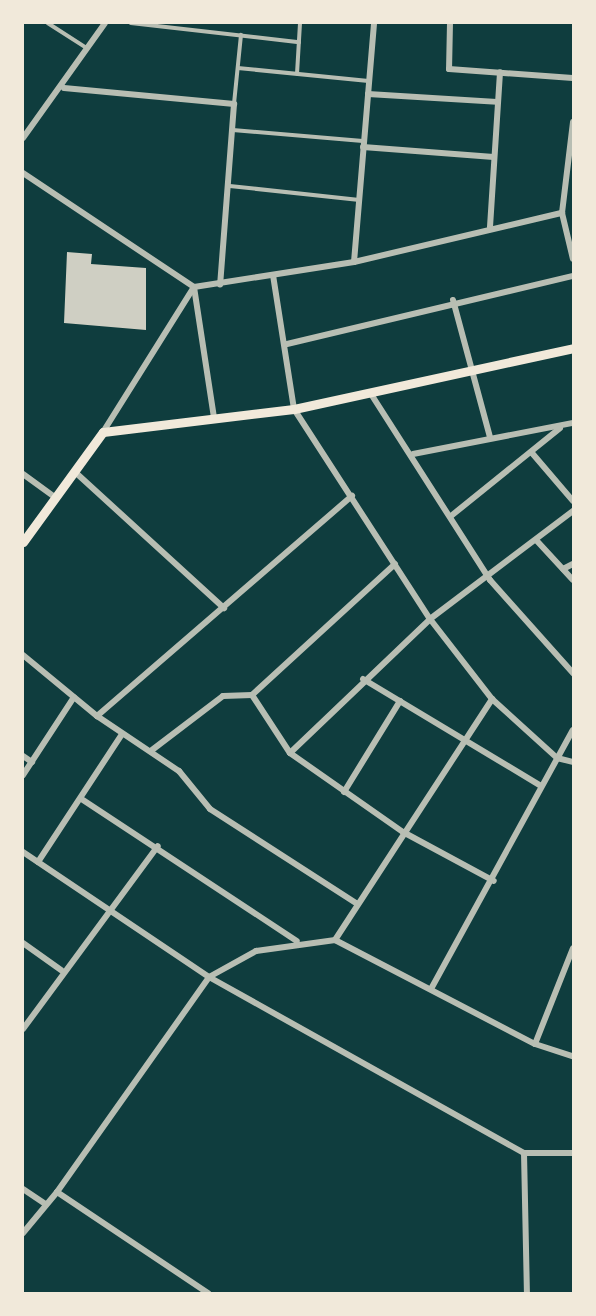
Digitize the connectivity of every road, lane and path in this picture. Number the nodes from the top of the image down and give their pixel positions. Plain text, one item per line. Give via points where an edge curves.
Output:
1 (48, 23) edge
2 (105, 23) edge
3 (131, 23) edge
4 (300, 23) edge
5 (374, 23) edge
6 (450, 23) edge
7 (241, 35) junction
8 (299, 42) junction
9 (89, 49) junction
10 (238, 68) junction
11 (500, 72) junction
12 (297, 74) junction
13 (573, 78) edge
14 (369, 81) junction
15 (64, 88) junction
16 (368, 94) junction
17 (498, 102) junction
18 (234, 104) junction
19 (573, 127) edge
20 (233, 130) junction
21 (23, 138) edge
22 (363, 144) junction
23 (494, 158) junction
24 (23, 173) edge
25 (230, 186) junction
26 (564, 199) junction
27 (359, 200) junction
28 (573, 200) edge
29 (562, 213) junction
30 (491, 227) junction
31 (573, 258) edge
32 (354, 262) junction
33 (273, 275) junction
34 (573, 276) edge
35 (220, 284) junction
36 (194, 287) junction
37 (453, 300) junction
38 (287, 344) junction
39 (573, 348) edge
40 (472, 371) junction
41 (371, 394) junction
42 (293, 409) junction
43 (214, 417) junction
44 (573, 423) edge
45 (562, 427) junction
46 (103, 432) junction
47 (490, 437) junction
48 (532, 453) junction
49 (413, 454) junction
50 (75, 472) junction
51 (23, 474) edge
52 (352, 496) junction
53 (56, 498) junction
54 (573, 501) edge
55 (573, 511) edge
56 (451, 516) junction
57 (23, 541) edge
58 (537, 541) junction
59 (395, 564) junction
60 (573, 564) edge
61 (563, 569) junction
62 (490, 580) junction
63 (573, 580) edge
64 (224, 608) junction
65 (430, 619) junction
66 (23, 655) edge
67 (573, 673) edge
68 (363, 679) junction
69 (252, 695) junction
70 (74, 698) junction
71 (492, 699) junction
72 (400, 701) junction
73 (97, 716) junction
74 (573, 730) edge
75 (122, 734) junction
76 (464, 739) junction
77 (152, 750) junction
78 (290, 753) junction
79 (23, 756) edge
80 (557, 758) junction
81 (33, 762) junction
82 (573, 762) edge
83 (23, 775) edge
84 (541, 786) junction
85 (344, 792) junction
86 (83, 800) junction
87 (403, 832) junction
88 (158, 846) junction
89 (23, 852) edge
90 (38, 862) junction
91 (494, 881) junction
92 (356, 903) junction
93 (108, 907) junction
94 (335, 940) junction
95 (297, 941) junction
96 (23, 943) edge
97 (573, 948) edge
98 (61, 970) junction
99 (209, 977) junction
100 (431, 989) junction
101 (23, 1027) edge
102 (535, 1044) junction
103 (573, 1056) edge
104 (524, 1153) junction
105 (573, 1153) edge
106 (23, 1189) edge
107 (57, 1192) junction
108 (45, 1203) junction
109 (23, 1233) edge
110 (208, 1293) edge
111 (527, 1293) edge

1 - 9 lane
2 - 9 street
3 - 7 lane
4 - 8 lane
5 - 14 street
6 - 11 street via 446,67
7 - 8 lane
7 - 10 lane
8 - 12 lane
9 - 15 street
10 - 12 lane
10 - 18 lane
11 - 13 street
11 - 17 street
12 - 14 lane
14 - 16 street
15 - 18 street
15 - 21 street
16 - 17 street
16 - 22 street
17 - 23 street
18 - 20 street
19 - 26 street
20 - 22 lane
20 - 25 street
22 - 23 street
22 - 27 street
23 - 30 street
24 - 36 street
25 - 27 lane
25 - 35 street
26 - 28 street
26 - 29 street
27 - 32 street
29 - 30 street
29 - 31 street
30 - 32 street
32 - 33 street
33 - 35 street
33 - 38 street
34 - 37 street
35 - 36 street
36 - 43 street
36 - 46 street
37 - 38 street
37 - 40 street
38 - 42 street
39 - 40 main road
40 - 41 main road
40 - 47 street
41 - 42 main road
41 - 49 street
42 - 43 main road
42 - 52 street
43 - 46 main road
44 - 45 street
45 - 47 street
45 - 48 street
46 - 50 main road
47 - 49 street
48 - 54 street
48 - 56 street
49 - 56 street
50 - 53 main road
50 - 64 street
51 - 53 street
52 - 59 street
52 - 64 street
53 - 57 main road
55 - 58 street
56 - 62 street
58 - 61 street
58 - 62 street
59 - 65 street
59 - 69 street
60 - 61 street
61 - 63 street
62 - 65 street
62 - 67 street
64 - 73 street
65 - 68 street
65 - 71 street
66 - 70 street
68 - 72 street
68 - 78 street
69 - 77 street via 223,696
69 - 78 street
70 - 73 street
70 - 81 street
71 - 76 street
71 - 80 street
72 - 76 street
72 - 85 street
73 - 75 street
74 - 80 street
75 - 77 street
75 - 86 street
76 - 84 street
76 - 87 street
77 - 92 street via 210,809
78 - 85 street
79 - 81 street
80 - 82 street
80 - 84 street
81 - 83 street
84 - 91 street
85 - 87 street
86 - 88 street
86 - 90 street
87 - 91 street
87 - 92 street
88 - 93 street
88 - 95 street
89 - 90 street
90 - 93 street
91 - 100 street
92 - 94 street
93 - 98 street
93 - 99 street
94 - 95 street
94 - 100 street
95 - 99 street via 233,959
96 - 98 street
97 - 102 street
98 - 101 street
99 - 104 street
99 - 107 street
100 - 102 street
102 - 103 street
104 - 105 street
104 - 111 street
106 - 108 street
107 - 108 street
107 - 110 street
108 - 109 street

